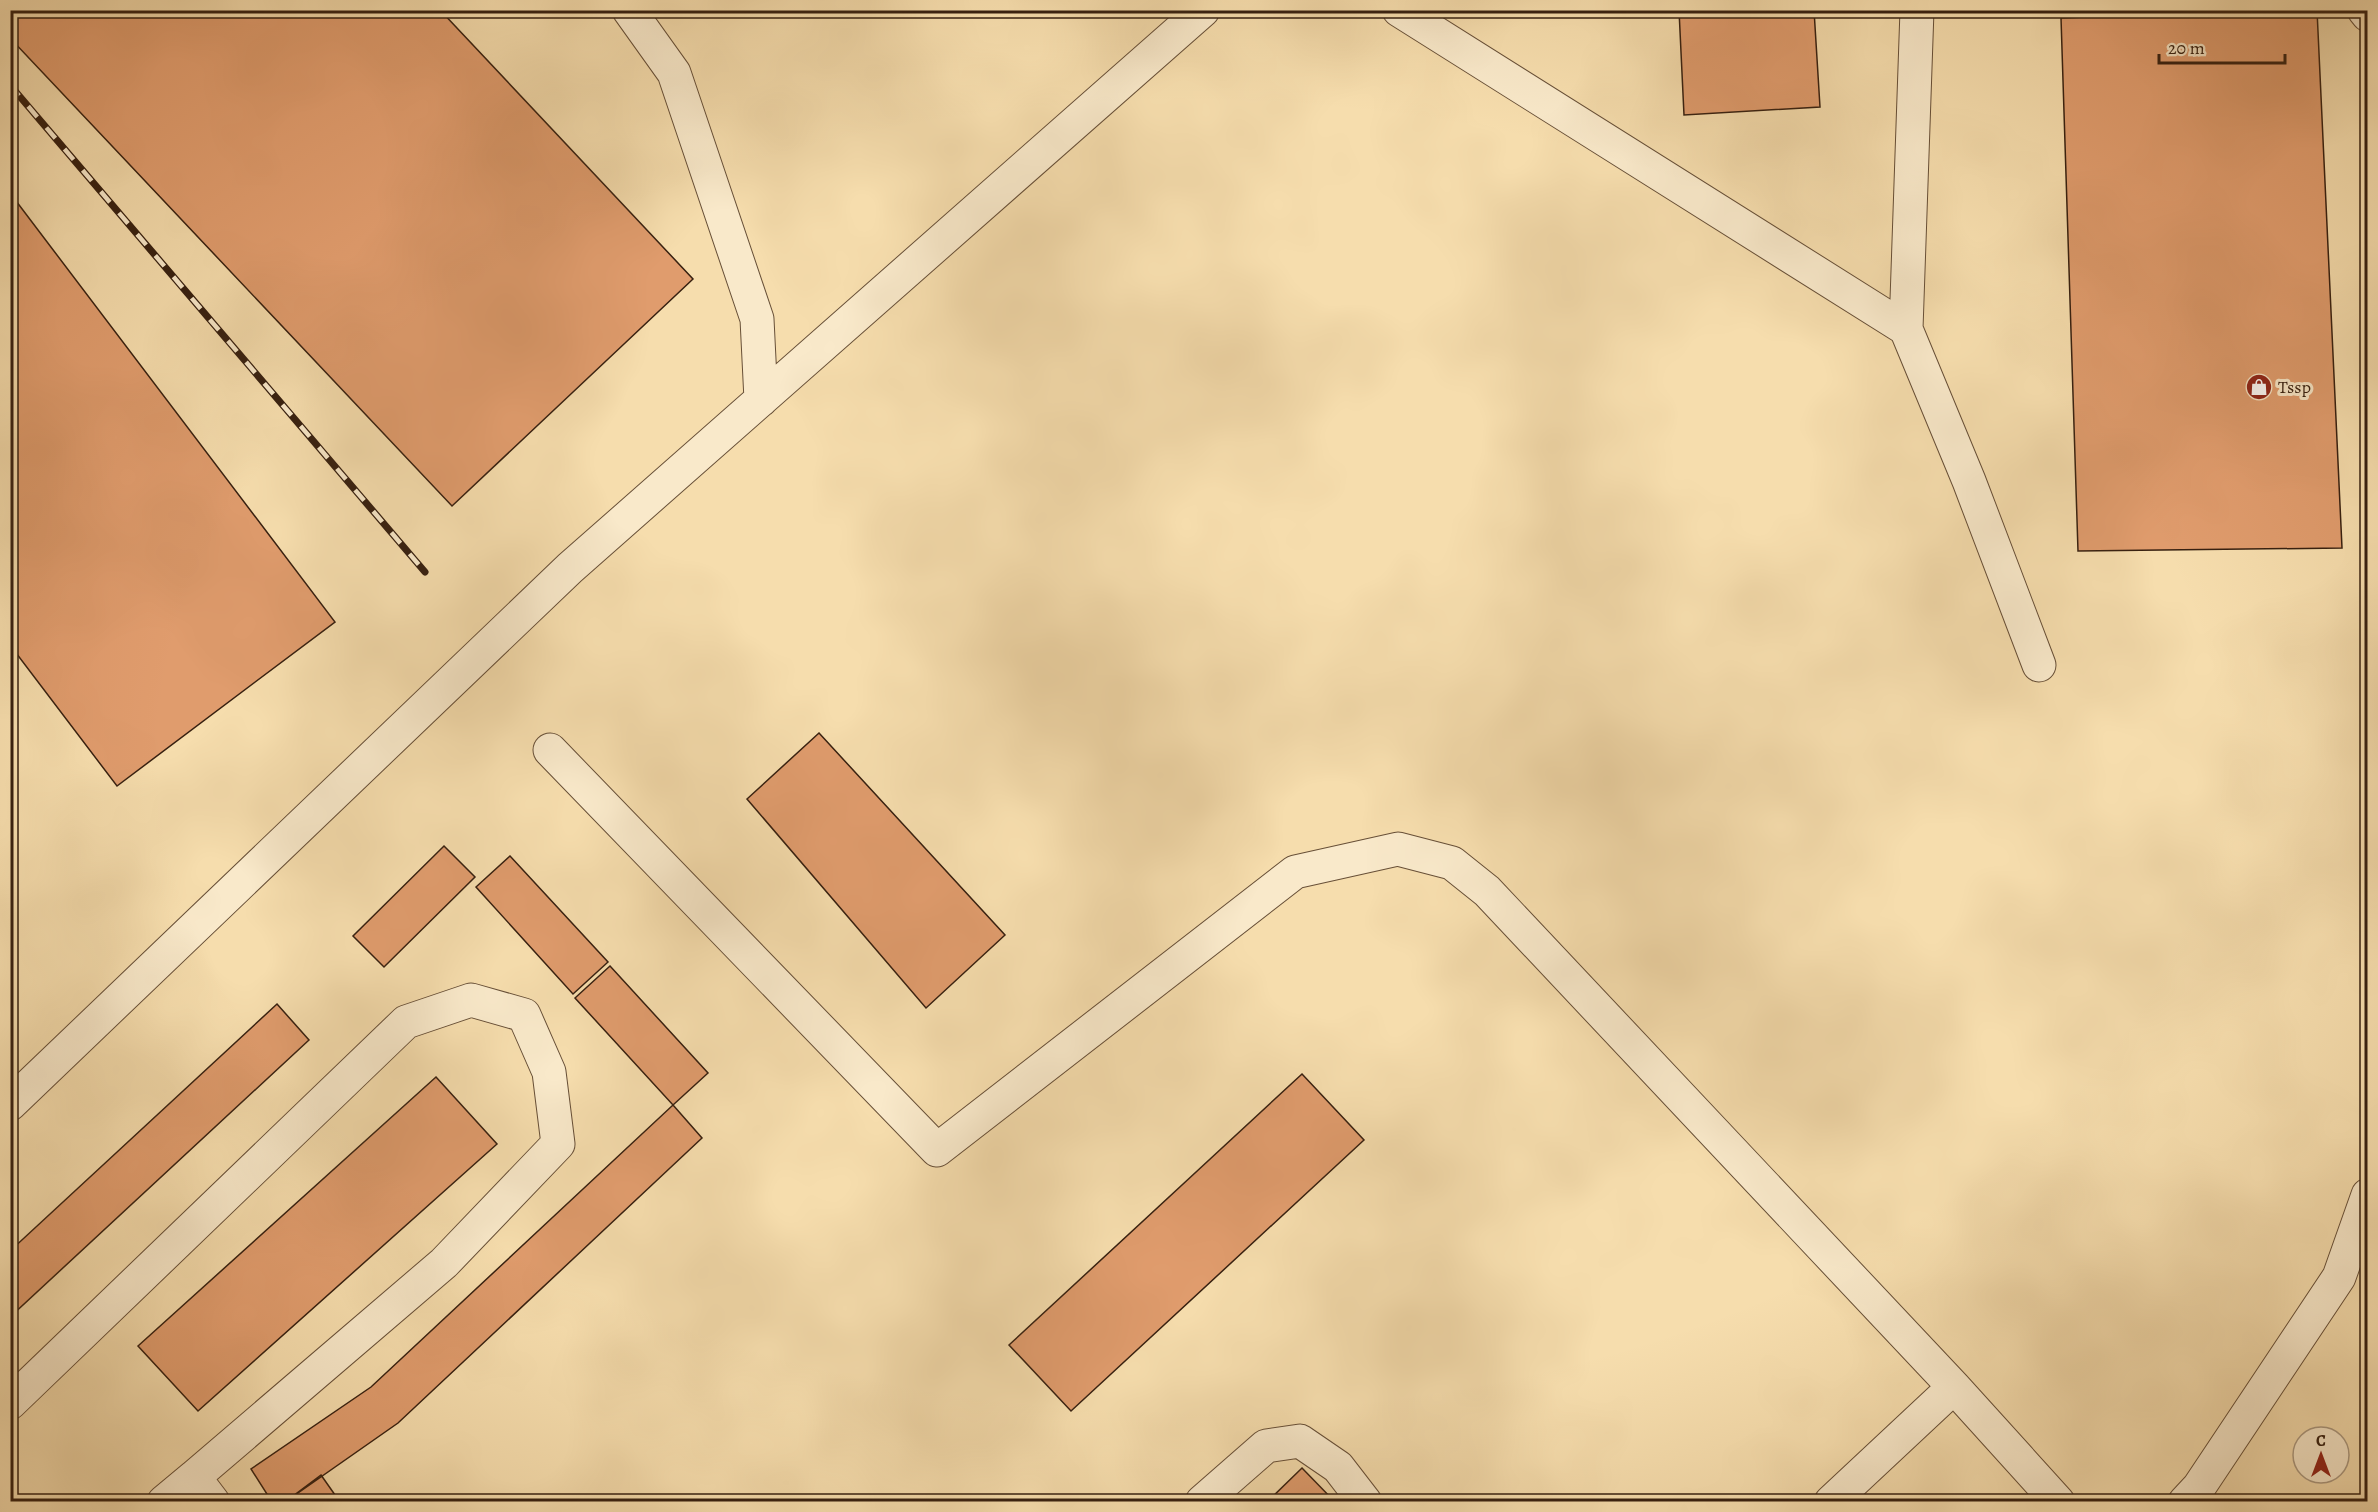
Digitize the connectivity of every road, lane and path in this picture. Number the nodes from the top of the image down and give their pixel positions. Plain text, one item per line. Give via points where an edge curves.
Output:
1 (629, 10) edge
2 (1203, 10) edge
3 (1399, 10) edge
4 (1917, 10) edge
5 (2364, 10) edge
6 (2367, 15) edge
7 (1906, 329) junction
8 (761, 400) junction
9 (2039, 665) dead end
10 (550, 750) dead end
11 (10, 1104) edge
12 (2367, 1195) edge
13 (1954, 1387) junction
14 (10, 1403) edge
15 (203, 1490) edge
16 (164, 1502) edge
17 (1202, 1502) edge
18 (1365, 1502) edge
19 (1831, 1502) edge
20 (2058, 1502) edge
21 (2186, 1502) edge

1 - 8 lane via 674,73 757,319
2 - 8 lane
3 - 7 lane
4 - 7 lane
5 - 6 lane
7 - 9 lane
8 - 11 lane via 570,568
10 - 13 lane via 938,1150 1295,872 1398,849 1452,863 1487,891
12 - 21 lane via 2339,1277
13 - 19 lane
13 - 20 lane
14 - 15 lane via 406,1022 471,1000 524,1015 549,1072 558,1144 444,1263
15 - 16 lane
17 - 18 lane via 1266,1446 1300,1441 1338,1467

